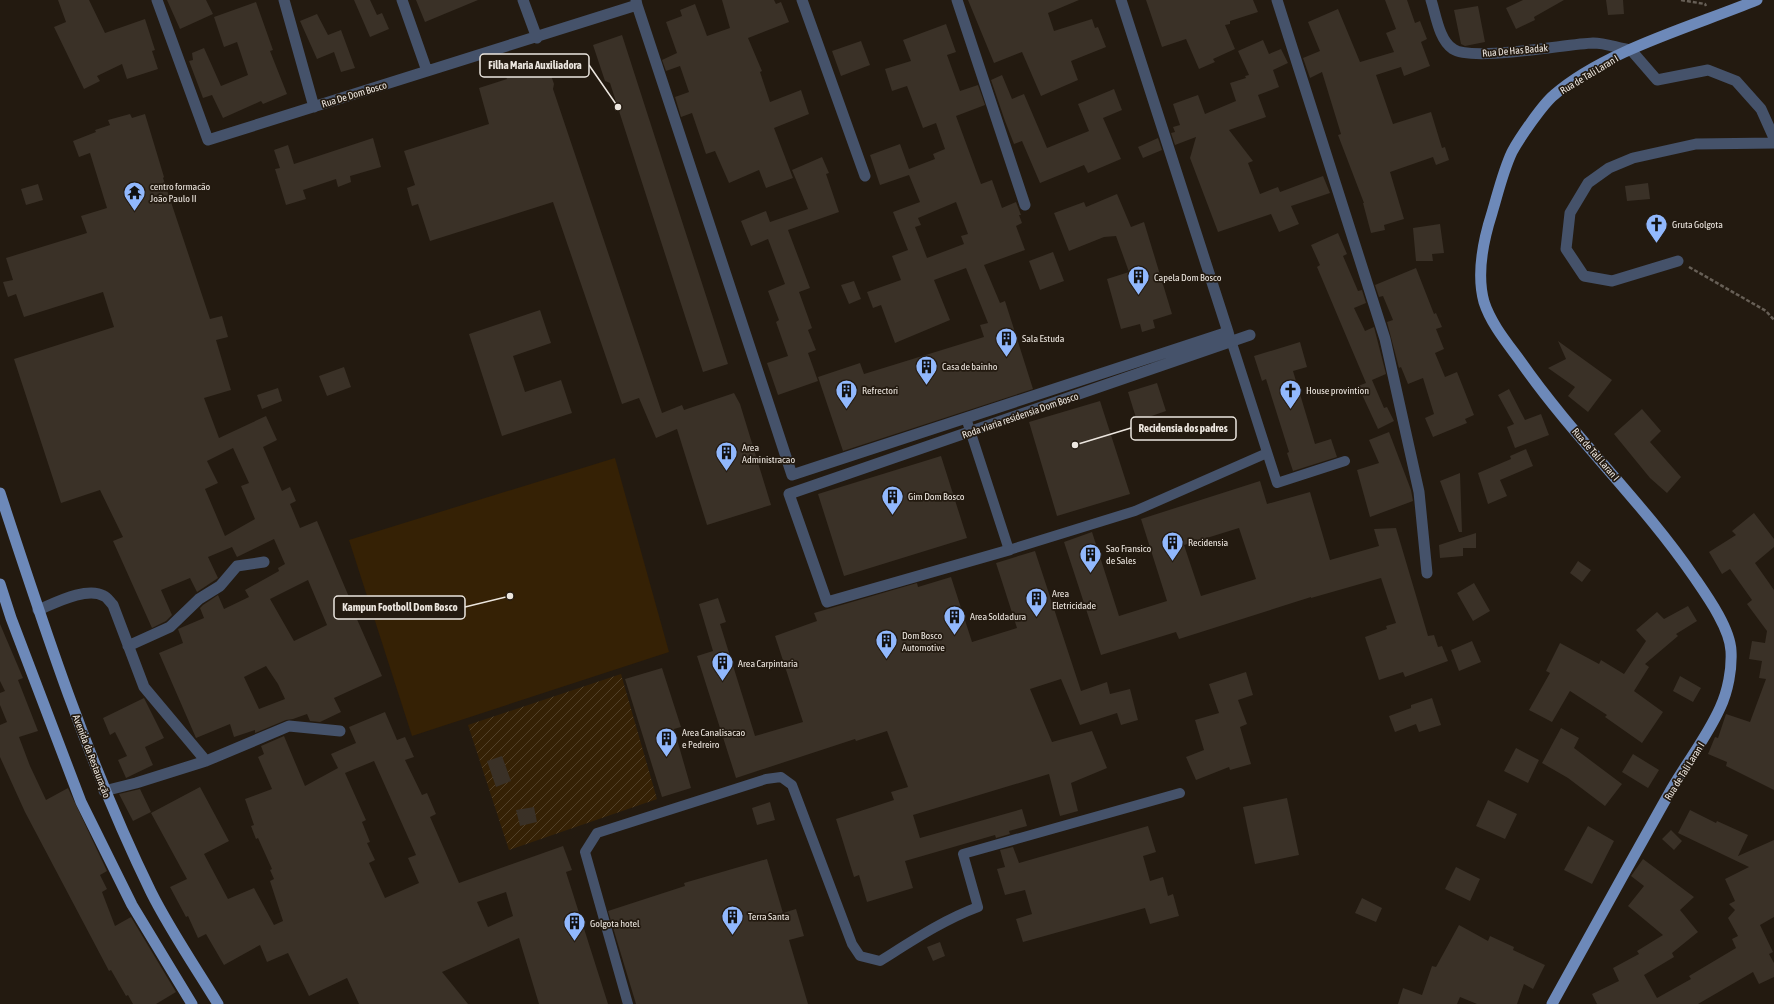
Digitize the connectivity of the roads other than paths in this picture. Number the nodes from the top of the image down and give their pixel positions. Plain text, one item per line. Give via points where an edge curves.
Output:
1 (157, 0) edge
2 (284, 0) edge
3 (402, 0) edge
4 (524, 0) edge
5 (802, 0) edge
6 (957, 0) edge
7 (1121, 0) edge
8 (1277, 0) edge
9 (1431, 0) edge
10 (1757, 0) edge
11 (637, 3) edge
12 (537, 38) junction
13 (1631, 50) junction
14 (427, 71) junction
15 (314, 107) junction
16 (1774, 138) edge
17 (1774, 143) edge
18 (865, 176) dead end
19 (1025, 205) dead end
20 (1678, 261) road end
21 (1250, 335) dead end
22 (1229, 337) junction
23 (966, 418) junction
24 (971, 432) junction
25 (1267, 453) junction
26 (1344, 461) dead end
27 (0, 494) edge
28 (1009, 550) junction
29 (264, 562) dead end
30 (1427, 573) dead end
31 (0, 584) edge
32 (38, 610) junction
33 (128, 646) junction
34 (340, 731) dead end
35 (206, 761) junction
36 (104, 791) junction
37 (1180, 793) dead end
38 (192, 1004) edge
39 (218, 1004) edge
40 (628, 1004) edge
41 (1552, 1004) edge

1 - 15 street, Rua De Dom Bosco via 208,140
2 - 15 street
3 - 14 street
4 - 12 street
5 - 18 street
6 - 19 street
7 - 22 street
8 - 30 street via 1385,339 1419,492
9 - 13 street, Rua De Has Badak via 1444,40 1454,50 1469,53 1512,52 1599,43
10 - 13 main road, Rua de Tali Laran I
11 - 12 street, Rua De Dom Bosco
11 - 23 street via 792,475
12 - 14 street, Rua De Dom Bosco
13 - 16 street via 1657,80 1708,70 1736,81 1761,109
13 - 41 main road, Rua de Tali Laran I via 1581,76 1552,96 1512,151 1487,230 1482,254 1482,290 1486,306 1498,329 1533,379 1679,555 1708,597 1723,625 1731,649 1729,679 1722,705 1706,736 1678,777
14 - 15 street, Rua De Dom Bosco
17 - 20 street via 1696,144 1676,148 1633,158 1609,168 1588,183 1570,213 1566,249 1584,276 1612,281
21 - 22 street, Roda viaria residensia Dom Bosco
22 - 23 street
22 - 24 street, Roda viaria residensia Dom Bosco
22 - 25 lane
23 - 24 lane
24 - 28 lane
24 - 28 street, Roda viaria residensia Dom Bosco via 789,494 827,602
25 - 26 lane via 1277,483
25 - 28 lane via 1135,511
27 - 32 main road, Avenida da Restauração
29 - 33 street via 237,566 220,586 199,600 170,627
31 - 38 main road via 80,802 132,905
32 - 33 street via 83,593 92,592 104,596 113,604
32 - 36 main road, Avenida da Restauração
33 - 35 street via 144,687
34 - 35 street via 289,726
35 - 36 street
36 - 39 main road, Avenida da Restauração via 152,894
37 - 40 lane via 963,854 978,907 931,929 880,961 860,956 852,944 792,785 781,778 766,779 597,833 586,852

